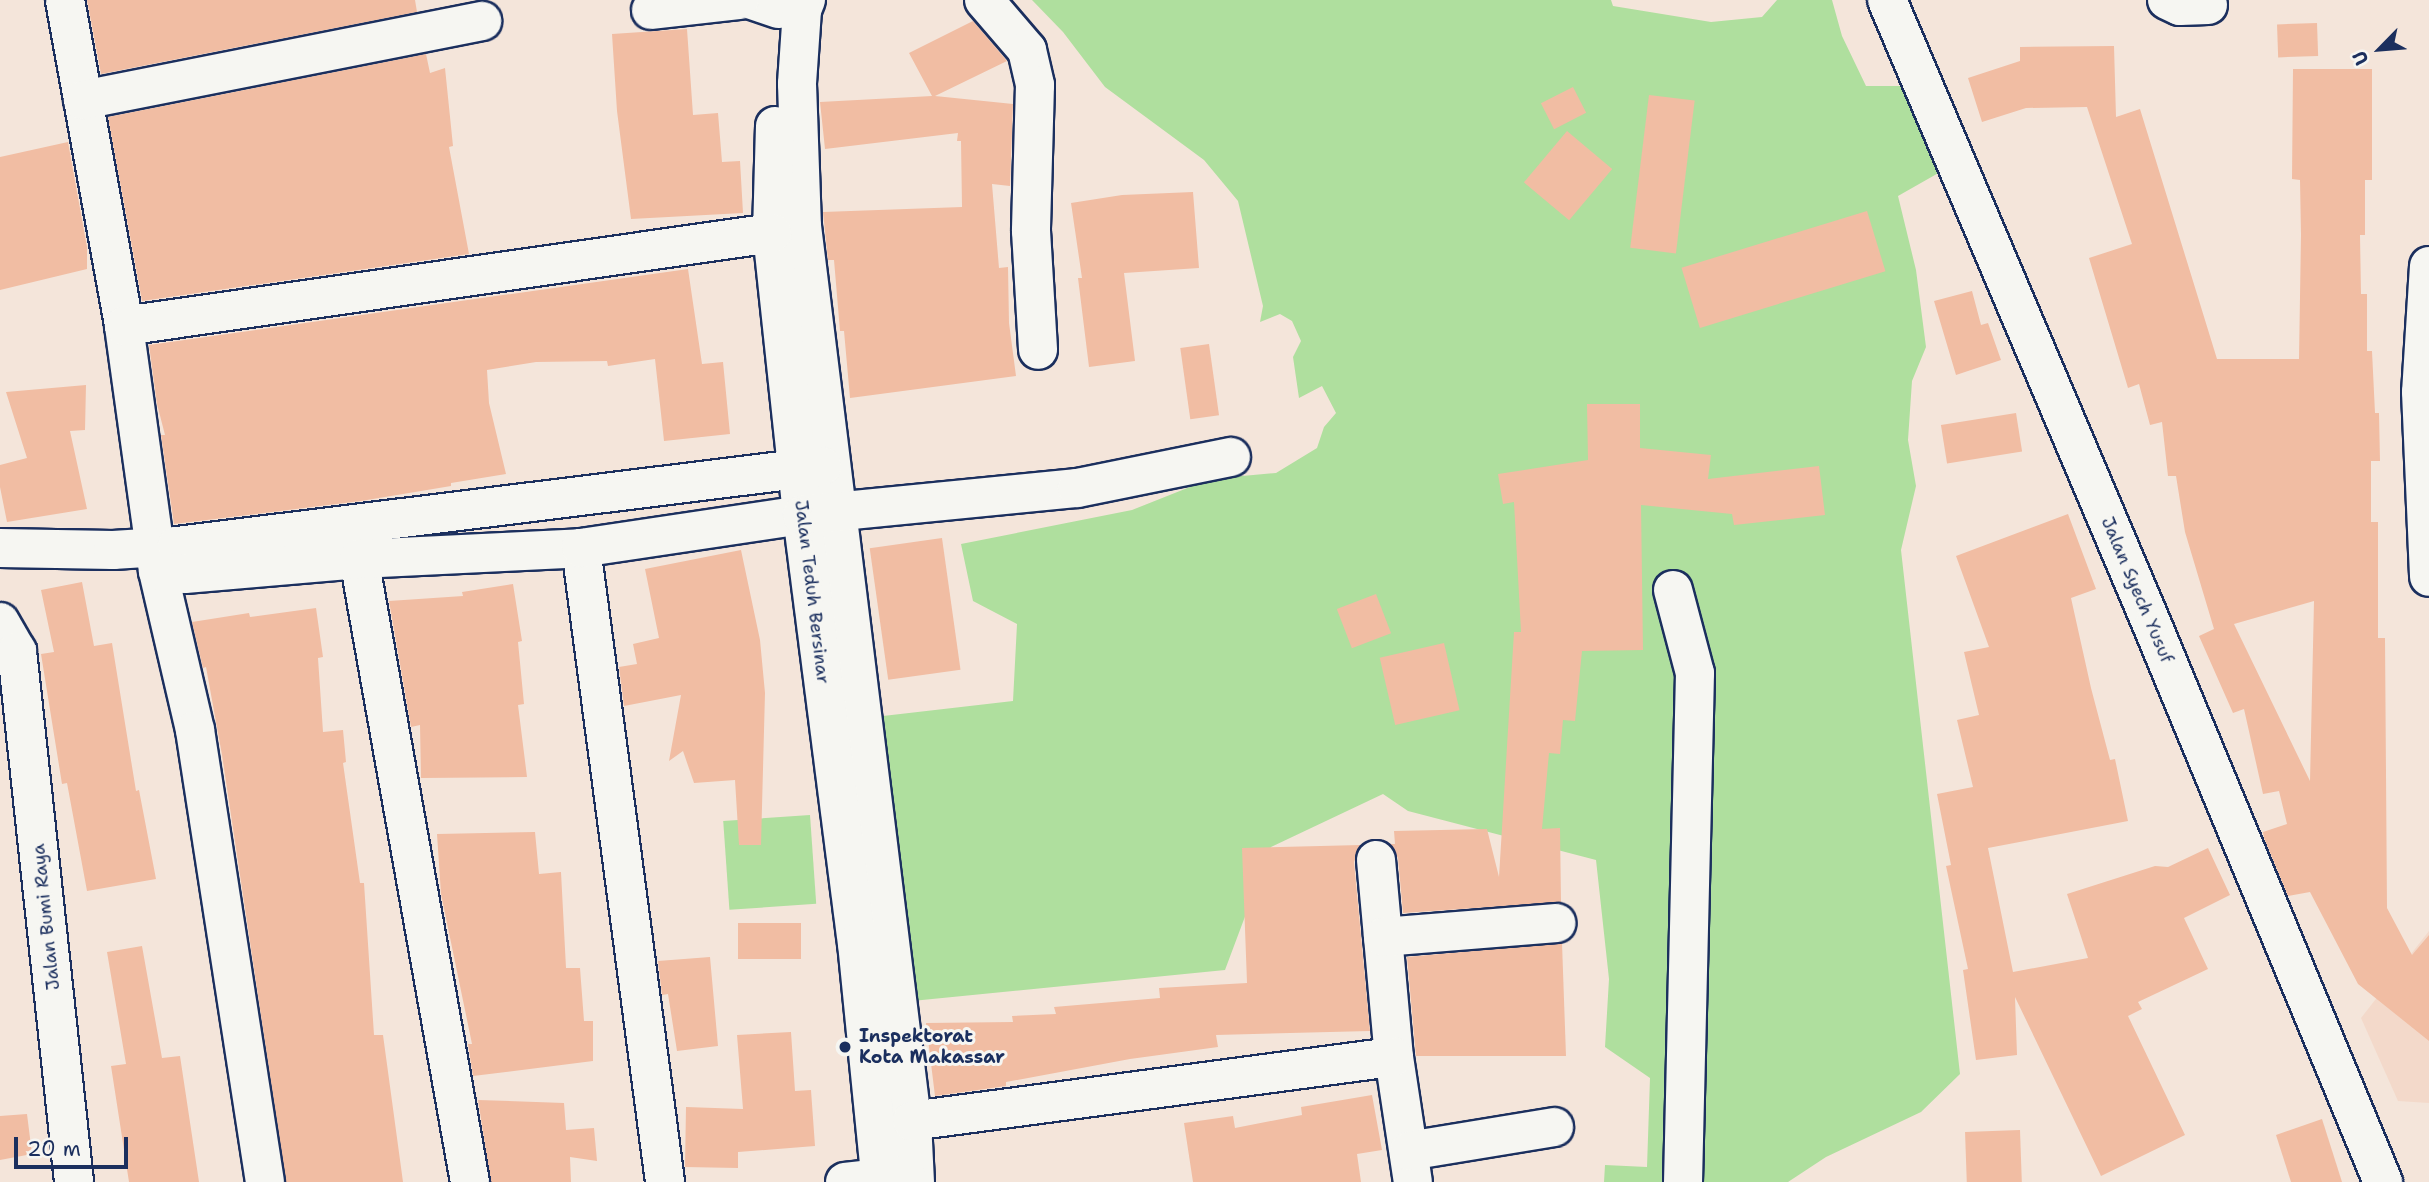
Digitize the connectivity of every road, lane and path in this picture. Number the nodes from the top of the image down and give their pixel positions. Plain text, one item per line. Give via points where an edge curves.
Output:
1 (65, 0) edge
2 (739, 0) edge
3 (984, 0) edge
4 (1887, 0) edge
5 (2167, 0) edge
6 (784, 3) edge
7 (2208, 5) dead end
8 (651, 9) dead end
9 (482, 21) dead end
10 (83, 100) junction
11 (772, 233) junction
12 (2429, 266) edge
13 (124, 326) junction
14 (1038, 350) dead end
15 (1231, 457) dead end
16 (814, 467) junction
17 (820, 514) junction
18 (0, 548) edge
19 (581, 548) junction
20 (359, 559) junction
21 (156, 560) junction
22 (2429, 577) edge
23 (1673, 590) dead end
24 (8, 637) edge
25 (1376, 860) dead end
26 (1556, 923) dead end
27 (1383, 937) junction
28 (1394, 1057) junction
29 (912, 1121) junction
30 (1554, 1127) dead end
31 (1411, 1166) edge
32 (887, 1180) edge
33 (74, 1182) edge
34 (265, 1182) edge
35 (470, 1182) edge
36 (665, 1182) edge
37 (1683, 1182) edge
38 (2384, 1182) edge

1 - 10 street
2 - 8 street
3 - 14 street via 1027,50 1035,85 1031,231
4 - 38 street, Jalan Syech Yusuf
5 - 7 street via 2180,6
6 - 11 street, Jalan Teduh Bersinar
6 - 16 street, Jalan Teduh Bersinar via 797,84
9 - 10 street
10 - 13 street
11 - 13 street
11 - 16 street, Jalan Teduh Bersinar
12 - 22 street via 2421,392
13 - 21 street
15 - 17 street, Jalan Teduh Bersinar via 1077,488
16 - 17 street, Jalan Teduh Bersinar
16 - 21 street
17 - 19 street
17 - 29 street, Jalan Teduh Bersinar
17 - 32 street, Jalan Teduh Bersinar via 857,943
18 - 21 street
19 - 20 street
19 - 36 street
20 - 21 street via 185,574
20 - 35 street
21 - 34 street via 195,730
23 - 37 street via 1695,673
24 - 33 street, Jalan Bumi Raya
25 - 27 street
26 - 27 street
27 - 28 street
28 - 29 street
28 - 31 street
29 - 32 street, Jalan Teduh Bersinar
30 - 31 street

